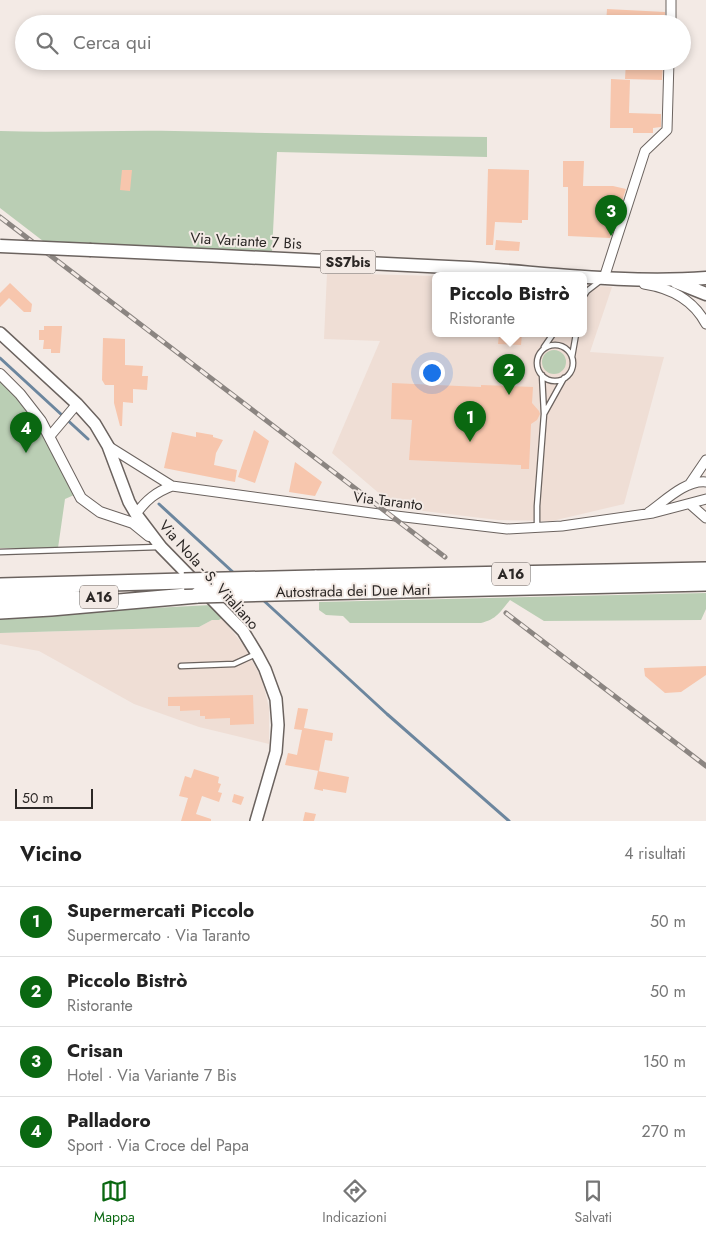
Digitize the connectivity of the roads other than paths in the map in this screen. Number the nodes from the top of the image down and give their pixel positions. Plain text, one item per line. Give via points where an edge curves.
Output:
1 (671, 0) edge
2 (670, 15) edge
3 (669, 70) edge
4 (0, 246) edge
5 (518, 272) edge
6 (587, 277) edge
7 (604, 278) junction
8 (624, 278) junction
9 (706, 278) edge
10 (671, 280) junction
11 (587, 291) edge
12 (706, 294) edge
13 (706, 324) edge
14 (0, 332) edge
15 (551, 337) edge
16 (576, 337) edge
17 (544, 348) junction
18 (572, 358) junction
19 (0, 374) edge
20 (542, 375) junction
21 (564, 378) junction
22 (78, 404) junction
23 (544, 414) junction
24 (50, 436) junction
25 (108, 446) junction
26 (706, 460) edge
27 (706, 482) edge
28 (172, 486) junction
29 (689, 486) junction
30 (706, 500) edge
31 (690, 504) junction
32 (136, 514) junction
33 (647, 514) junction
34 (118, 517) junction
35 (706, 518) edge
36 (537, 528) junction
37 (161, 547) junction
38 (0, 552) edge
39 (706, 570) edge
40 (706, 583) edge
41 (317, 585) junction
42 (0, 586) edge
43 (198, 595) junction
44 (0, 600) edge
45 (0, 611) edge
46 (257, 654) junction
47 (181, 666) dead end
48 (256, 821) edge

1 - 2 street
3 - 7 street via 667,130 645,151
4 - 5 main road, Via Variante 7 Bis / SS7bis, bridge
6 - 7 main road, Via Variante 7 Bis / SS7bis
7 - 8 main road, Via Variante 7 Bis / SS7bis
7 - 11 lane
8 - 10 main road, Via Variante 7 Bis / SS7bis
8 - 13 street via 680,296 698,310
9 - 10 main road, Via Variante 7 Bis / SS7bis
10 - 12 main road, Via Variante 7 Bis / SS7bis
14 - 22 main road, Via Nola - S. Vitaliano
15 - 17 lane
16 - 18 lane
17 - 18 lane via 556,344 562,346
17 - 20 lane via 536,364
18 - 21 lane via 571,369
19 - 24 street via 42,421
20 - 21 lane via 553,380
20 - 23 lane
21 - 23 lane
22 - 24 street
22 - 25 main road, Via Nola - S. Vitaliano
23 - 36 lane
24 - 34 street via 81,498 100,512
25 - 28 street
25 - 32 main road, Via Nola - S. Vitaliano
26 - 29 street, Via Taranto
27 - 29 street, Via Taranto
28 - 32 street via 150,497
28 - 36 street, Via Taranto via 507,529
29 - 33 street, Via Taranto
30 - 31 street, Via Taranto
31 - 33 street, Via Taranto
31 - 35 street
32 - 34 street
32 - 37 main road, Via Nola - S. Vitaliano
33 - 36 street, Via Taranto
34 - 37 street via 138,527
37 - 38 lane
37 - 46 main road, Via Nola - S. Vitaliano via 228,614
39 - 41 highway, Autostrada dei Due Mari / A16
40 - 41 highway, Autostrada dei Due Mari / A16
41 - 42 highway, Autostrada dei Due Mari / A16, bridge via 184,581
41 - 43 highway, Autostrada dei Due Mari / A16, bridge
43 - 44 highway, Autostrada dei Due Mari / A16
43 - 45 highway
46 - 47 lane via 234,664
46 - 48 main road, Via Nola - S. Vitaliano via 276,699 278,725 276,752

